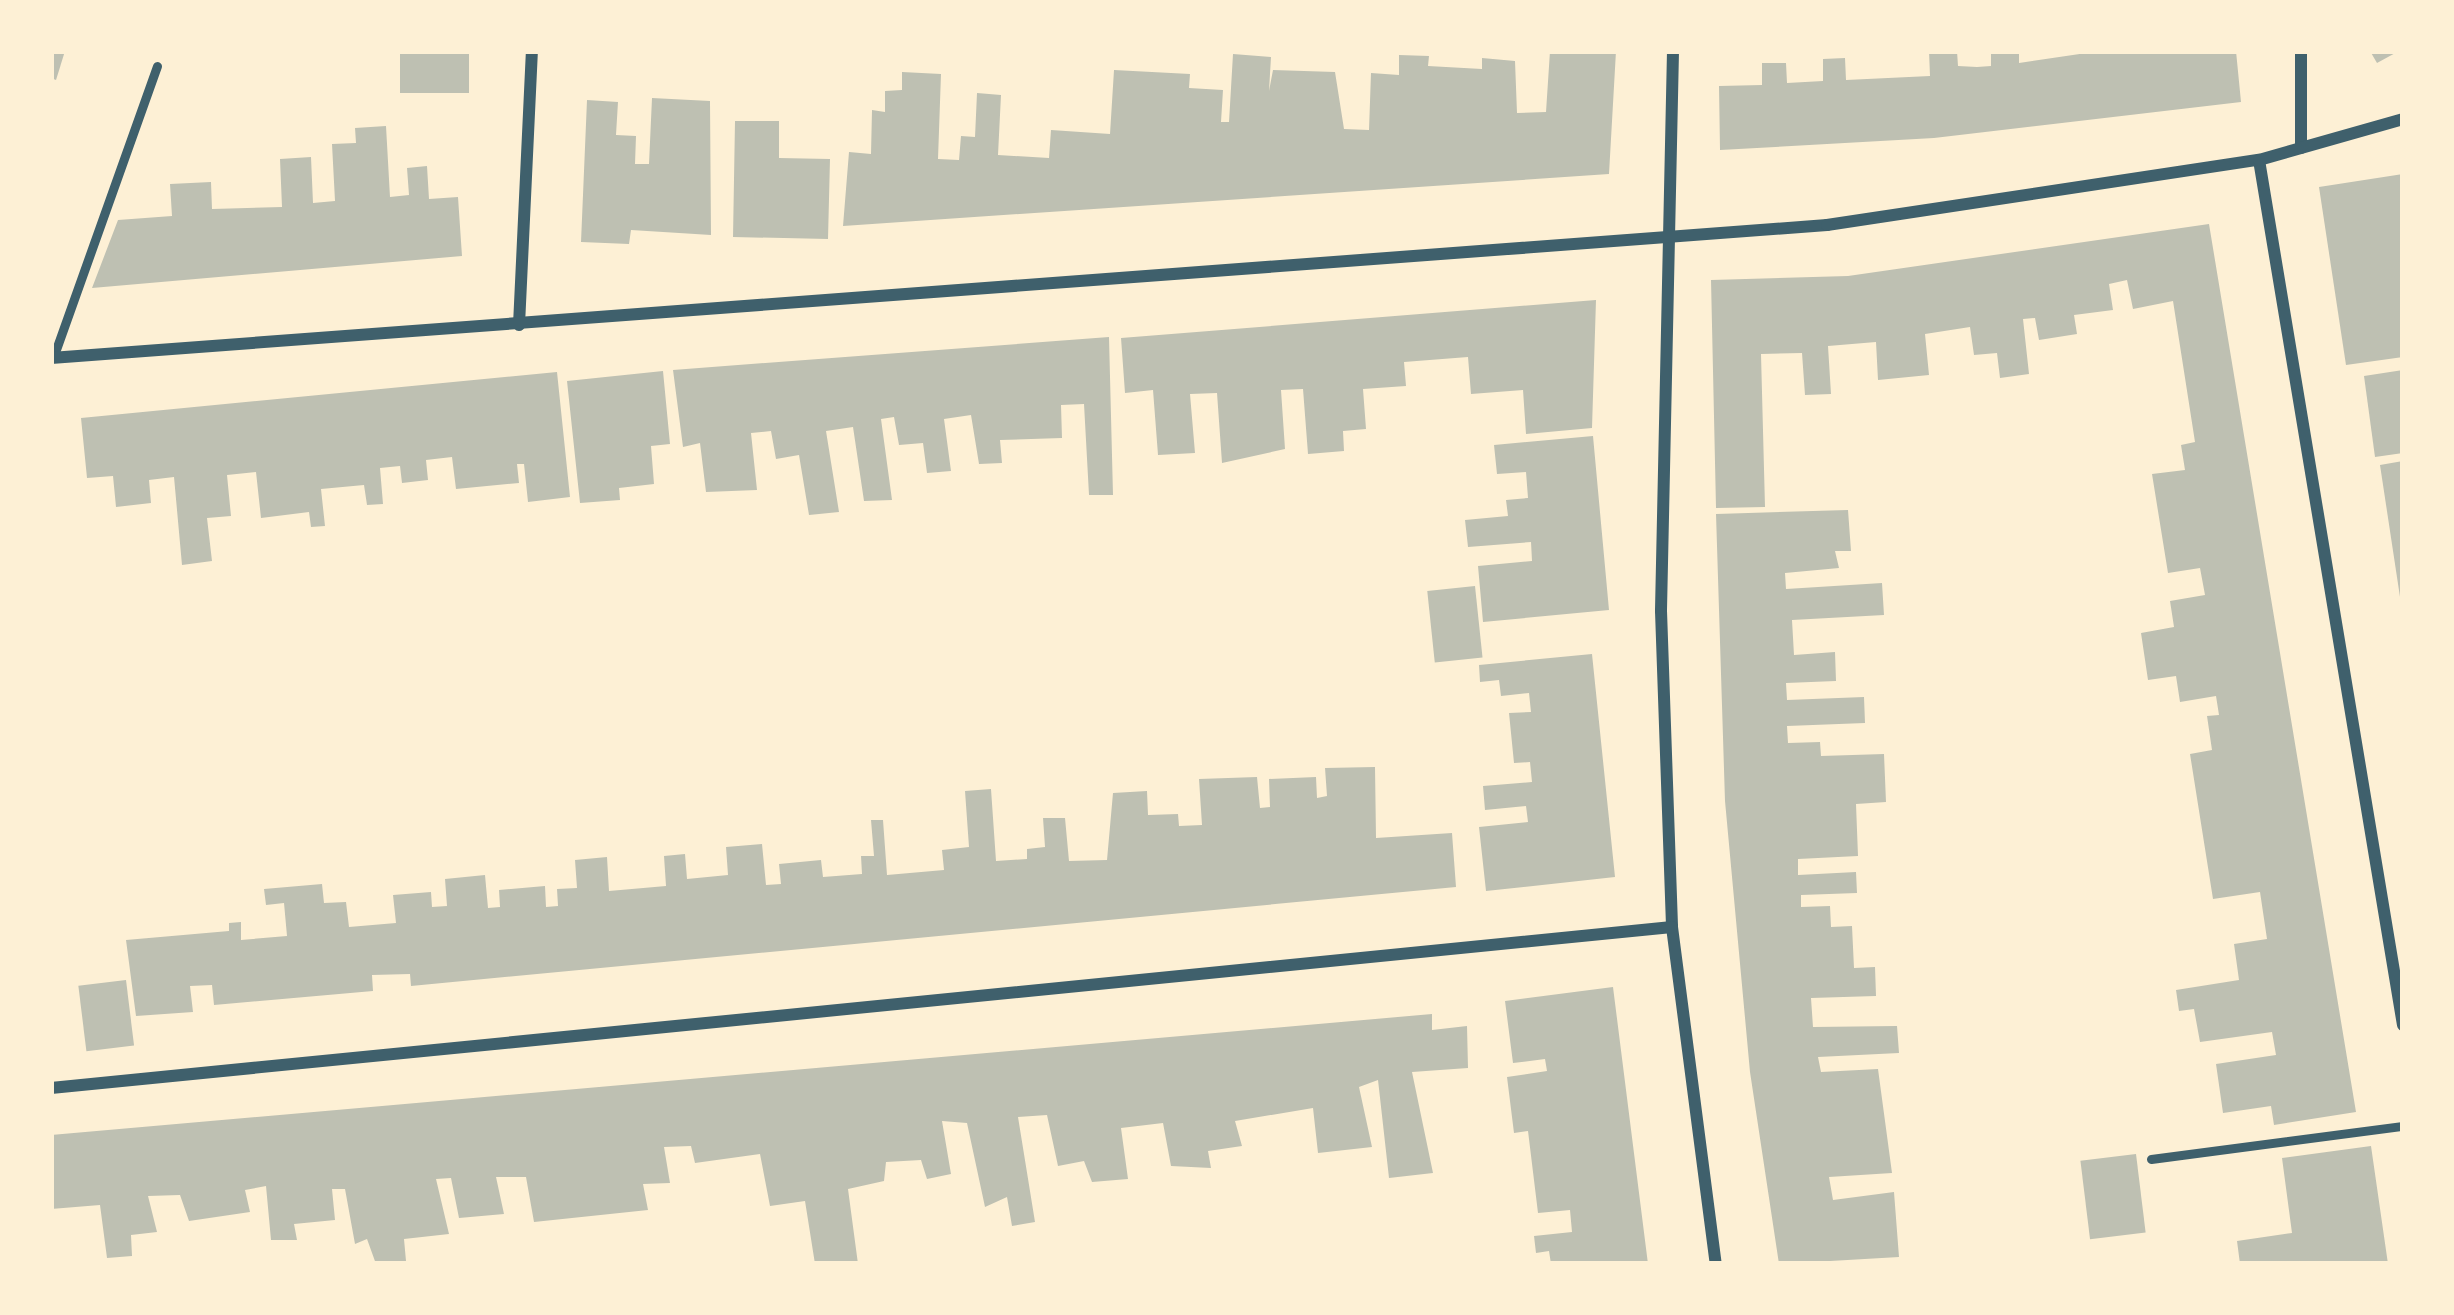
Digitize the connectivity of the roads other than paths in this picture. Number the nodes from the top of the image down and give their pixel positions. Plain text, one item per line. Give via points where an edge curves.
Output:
1 (532, 51) edge
2 (1673, 51) edge
3 (2301, 51) edge
4 (157, 66) dead end
5 (2403, 119) edge
6 (2301, 148) junction
7 (2259, 160) junction
8 (1667, 236) junction
9 (520, 325) junction
10 (52, 358) edge
11 (1672, 927) junction
12 (2403, 1025) edge
13 (51, 1088) edge
14 (2403, 1126) edge
15 (2151, 1159) dead end
16 (1716, 1264) edge

1 - 9 street
2 - 8 street
3 - 6 street
4 - 10 lane
5 - 6 street
6 - 7 street
7 - 8 street via 1827,225
7 - 12 street
8 - 9 street
8 - 11 street via 1661,611
9 - 10 street
11 - 13 street
11 - 16 street
14 - 15 lane

